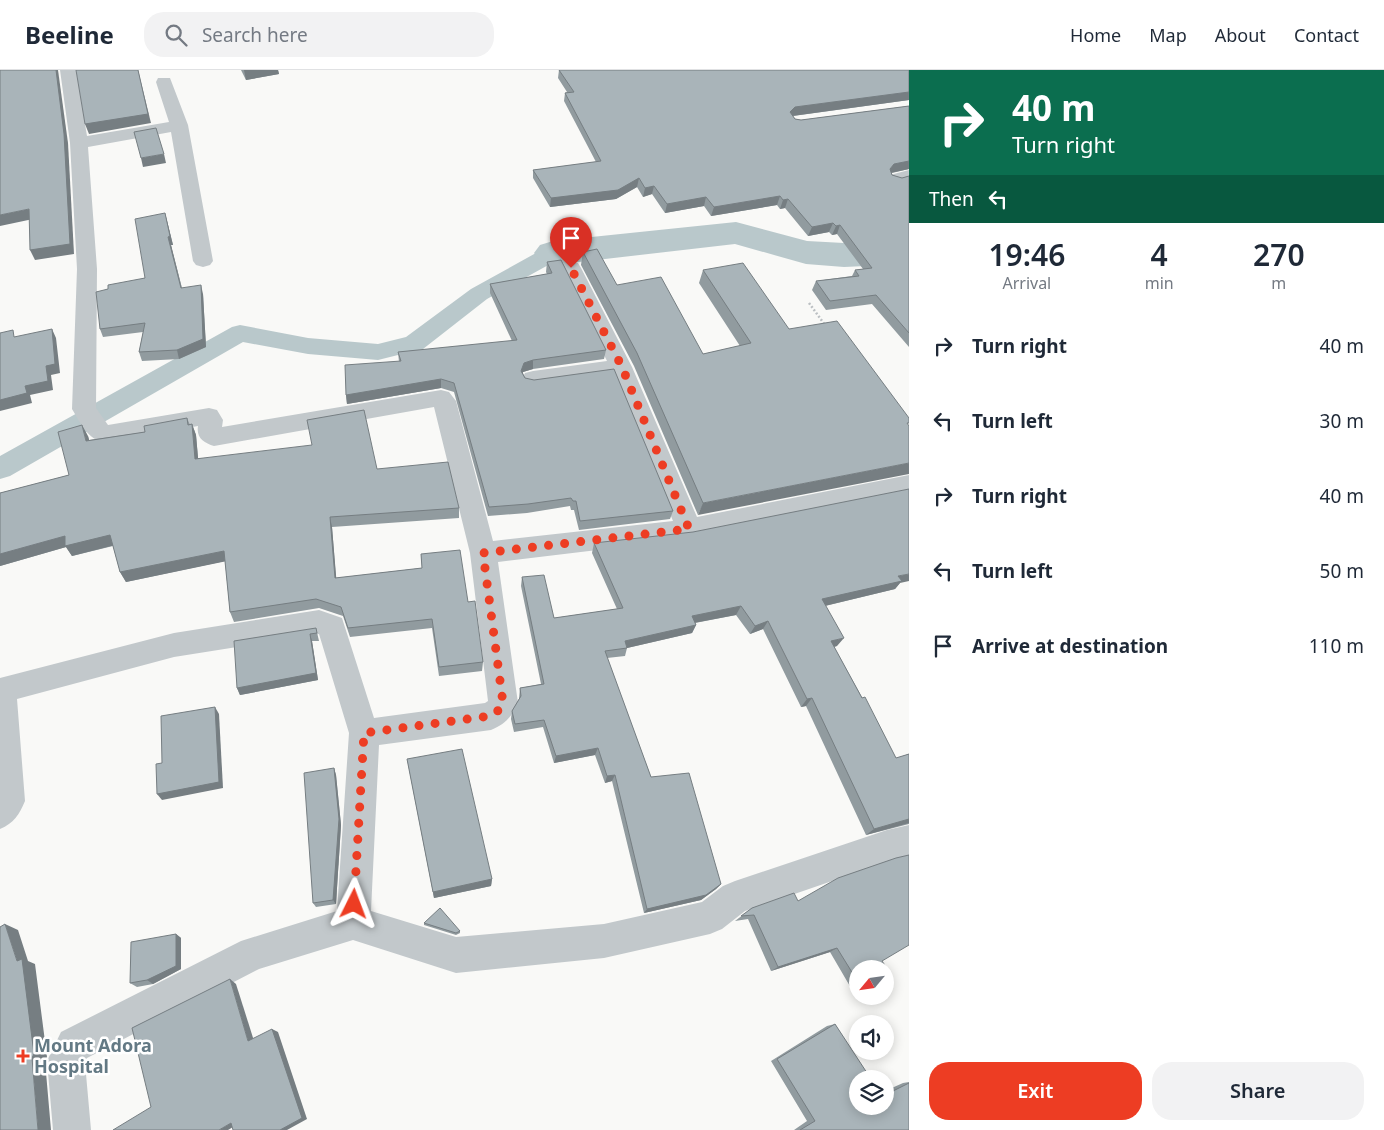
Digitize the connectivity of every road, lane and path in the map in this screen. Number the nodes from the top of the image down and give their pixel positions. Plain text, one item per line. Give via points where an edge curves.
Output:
1 (68, 70) edge
2 (164, 82) dead end
3 (179, 125) junction
4 (79, 144) junction
5 (203, 261) dead end
6 (571, 268) dead end
7 (809, 303) dead end
8 (827, 326) edge
9 (622, 367) junction
10 (533, 379) edge
11 (909, 485) edge
12 (689, 529) junction
13 (483, 553) junction
14 (364, 733) junction
15 (0, 813) edge
16 (909, 841) edge
17 (353, 923) junction
18 (72, 1130) edge

1 - 4 street
2 - 3 street
3 - 4 street
3 - 5 street
4 - 13 street via 87,269 84,409 98,430 104,434 209,416 209,433 214,437 441,398
6 - 9 street
7 - 8 path
9 - 10 street
9 - 12 street
11 - 12 street
12 - 13 street
13 - 14 street via 503,703 499,710 490,716
14 - 15 street via 332,626 327,623 174,645 4,691 1,697 8,801
14 - 17 street
16 - 17 street via 735,898 710,917 604,941 456,955
17 - 18 street via 253,953 74,1045 66,1060

